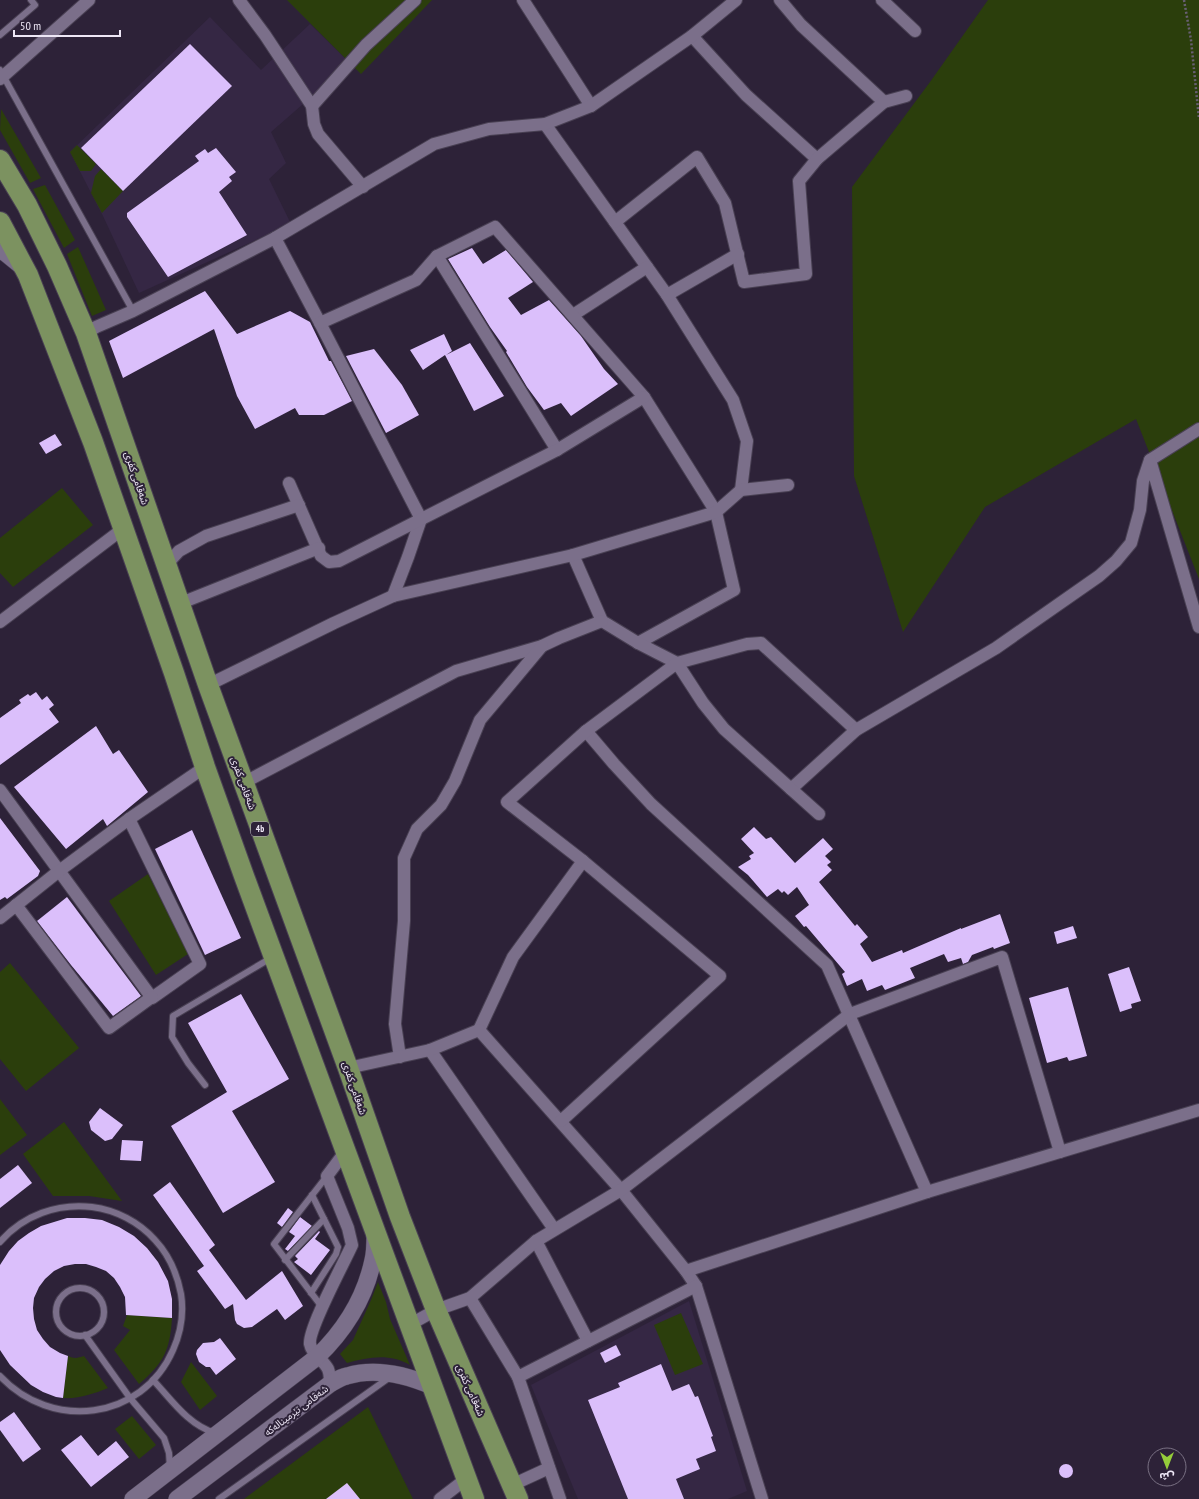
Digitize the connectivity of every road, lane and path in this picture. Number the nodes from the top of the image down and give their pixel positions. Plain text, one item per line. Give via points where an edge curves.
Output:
1 (31, 0) edge
2 (89, 0) edge
3 (239, 0) edge
4 (415, 0) edge
5 (524, 0) edge
6 (736, 0) edge
7 (780, 0) edge
8 (882, 0) edge
9 (1184, 0) edge
10 (915, 31) dead end
11 (0, 35) edge
12 (692, 36) junction
13 (1, 75) edge
14 (906, 96) dead end
15 (884, 102) junction
16 (312, 106) junction
17 (591, 106) junction
18 (1199, 119) edge
19 (545, 124) junction
20 (817, 159) junction
21 (0, 160) edge
22 (363, 187) junction
23 (0, 222) edge
24 (614, 222) junction
25 (275, 238) junction
26 (0, 251) edge
27 (738, 254) junction
28 (437, 256) junction
29 (647, 267) junction
30 (28, 275) junction
31 (667, 295) junction
32 (133, 311) junction
33 (573, 315) junction
34 (320, 324) junction
35 (86, 333) junction
36 (644, 397) junction
37 (1199, 429) edge
38 (557, 450) junction
39 (1150, 460) junction
40 (289, 483) dead end
41 (788, 485) dead end
42 (741, 490) junction
43 (299, 505) junction
44 (716, 512) junction
45 (421, 519) junction
46 (124, 528) junction
47 (319, 548) junction
48 (573, 555) junction
49 (167, 564) junction
50 (393, 596) junction
51 (181, 603) junction
52 (602, 621) junction
53 (0, 622) edge
54 (1199, 627) edge
55 (638, 643) junction
56 (542, 646) junction
57 (678, 663) junction
58 (208, 685) junction
59 (856, 730) junction
60 (586, 731) junction
61 (205, 767) junction
62 (243, 783) junction
63 (791, 789) junction
64 (0, 790) edge
65 (819, 814) dead end
66 (129, 819) junction
67 (583, 861) junction
68 (59, 871) junction
69 (16, 905) junction
70 (0, 918) edge
71 (274, 956) junction
72 (152, 997) junction
73 (850, 1014) junction
74 (479, 1030) junction
75 (430, 1050) junction
76 (400, 1057) junction
77 (348, 1068) junction
78 (205, 1085) dead end
79 (1199, 1110) edge
80 (561, 1121) junction
81 (345, 1152) junction
82 (1060, 1152) junction
83 (327, 1176) junction
84 (620, 1190) junction
85 (927, 1192) junction
86 (312, 1195) junction
87 (324, 1219) junction
88 (554, 1229) junction
89 (375, 1233) junction
90 (536, 1241) junction
91 (0, 1242) edge
92 (285, 1260) junction
93 (686, 1271) junction
94 (696, 1286) junction
95 (311, 1293) junction
96 (470, 1298) junction
97 (322, 1308) junction
98 (436, 1310) junction
99 (409, 1325) junction
100 (85, 1335) junction
101 (588, 1341) junction
102 (317, 1357) junction
103 (395, 1374) junction
104 (0, 1376) edge
105 (518, 1377) junction
106 (153, 1380) junction
107 (330, 1384) junction
108 (432, 1386) junction
109 (130, 1398) junction
110 (217, 1434) junction
111 (549, 1468) junction
112 (170, 1469) junction
113 (466, 1479) junction
114 (515, 1492) edge
115 (132, 1499) edge
116 (177, 1499) edge
117 (219, 1499) edge
118 (440, 1499) edge
119 (474, 1499) edge
120 (560, 1499) edge
121 (762, 1499) edge

1 - 11 lane via 35,5
2 - 13 street
3 - 16 street
4 - 16 street via 366,45
5 - 17 street
6 - 12 street
7 - 15 street via 801,25
8 - 10 street
9 - 18 path
12 - 17 street
12 - 20 street via 746,95
13 - 32 lane
14 - 15 street
15 - 20 street
16 - 22 street via 318,134
17 - 19 street
19 - 22 street via 489,129 434,144
19 - 24 street
20 - 27 street via 799,181 806,274 744,282
21 - 35 highway, شەقامی کفری / 4b via 27,205
22 - 25 street
23 - 30 highway
24 - 27 street via 697,157 724,203
24 - 29 street
25 - 32 street
25 - 34 street
26 - 30 street
27 - 31 street
28 - 33 street via 495,227
28 - 34 street via 416,280
28 - 38 street
29 - 31 street
29 - 33 street
30 - 46 highway via 72,385
31 - 42 street via 733,400 747,441
32 - 35 street via 96,326
33 - 36 street
34 - 45 street
35 - 49 highway, شەقامی کفری / 4b
36 - 38 street
36 - 44 street
37 - 39 street
38 - 45 street
39 - 54 street
39 - 59 street via 1143,481 1140,510 1131,543 1116,561 996,648
40 - 43 street
41 - 42 street
42 - 44 street
43 - 47 street
43 - 49 street via 206,536 180,551
44 - 48 street
44 - 55 street via 734,590
45 - 47 street via 339,561 329,562 321,556
45 - 50 street
46 - 53 street
46 - 61 highway
47 - 51 street
48 - 50 street
48 - 52 street
49 - 51 highway, شەقامی کفری / 4b
50 - 58 street
51 - 58 highway, شەقامی کفری / 4b
52 - 55 street
52 - 56 street
55 - 57 street
56 - 62 street via 456,671
56 - 76 street via 480,720 455,782 441,806 417,829 404,858 404,921 395,1024
57 - 59 street via 747,644 761,643
57 - 60 street
57 - 63 street via 703,703 724,729
58 - 62 highway, شەقامی کفری / 4b
59 - 63 street
60 - 67 street via 507,802
60 - 73 street via 651,804 827,965
61 - 66 street
61 - 71 highway
62 - 77 highway, شەقامی کفری / 4b
63 - 65 street
64 - 68 street
66 - 68 street
66 - 72 street via 200,964
67 - 74 street via 513,957
67 - 80 street via 720,976
68 - 69 street
68 - 72 street
69 - 70 street
69 - 72 street via 108,1028
71 - 78 lane via 173,1016 172,1037
71 - 81 highway
73 - 82 street via 1002,957
73 - 84 street
73 - 85 street
74 - 75 street
74 - 80 street
75 - 76 street
75 - 88 street
76 - 77 street
77 - 98 highway, شەقامی کفری / 4b via 400,1217
79 - 82 street
80 - 84 street
81 - 83 street
81 - 89 highway
82 - 85 street
83 - 86 lane
83 - 97 street via 348,1228 352,1245
84 - 88 street
84 - 93 street
85 - 93 street
86 - 87 lane
86 - 92 lane via 274,1244
87 - 92 lane
87 - 95 lane via 338,1247
88 - 90 street
89 - 99 highway
89 - 102 main road via 374,1258 360,1299 348,1322
90 - 96 street
90 - 101 street
91 - 106 lane via 27,1219 54,1208 69,1206 113,1211 150,1234 168,1257 175,1271 182,1314 176,1342 163,1369
92 - 95 lane
93 - 94 street
94 - 101 street
94 - 121 street
95 - 97 lane
96 - 98 street
96 - 105 street
97 - 102 street via 310,1338
98 - 99 street
98 - 114 highway, شەقامی کفری / 4b
99 - 108 highway
100 - 100 lane via 70,1334 60,1326 57,1319 57,1303 71,1290 90,1290 99,1298 102,1305 104,1313 100,1324
100 - 109 lane
101 - 105 street
102 - 107 street via 328,1370
102 - 110 main road
103 - 107 main road, شەقامی تێرمینالەکە via 362,1373 346,1376
103 - 108 main road, شەقامی تێرمینالەکە
103 - 117 lane
104 - 109 lane via 31,1400 58,1410 102,1409
105 - 111 street
106 - 109 lane
106 - 110 lane via 191,1421
107 - 116 main road, شەقامی تێرمینالەکە
108 - 113 highway
109 - 112 lane via 164,1438 169,1453
110 - 112 main road
111 - 114 street
111 - 120 street
112 - 115 main road
113 - 118 street
113 - 119 highway

